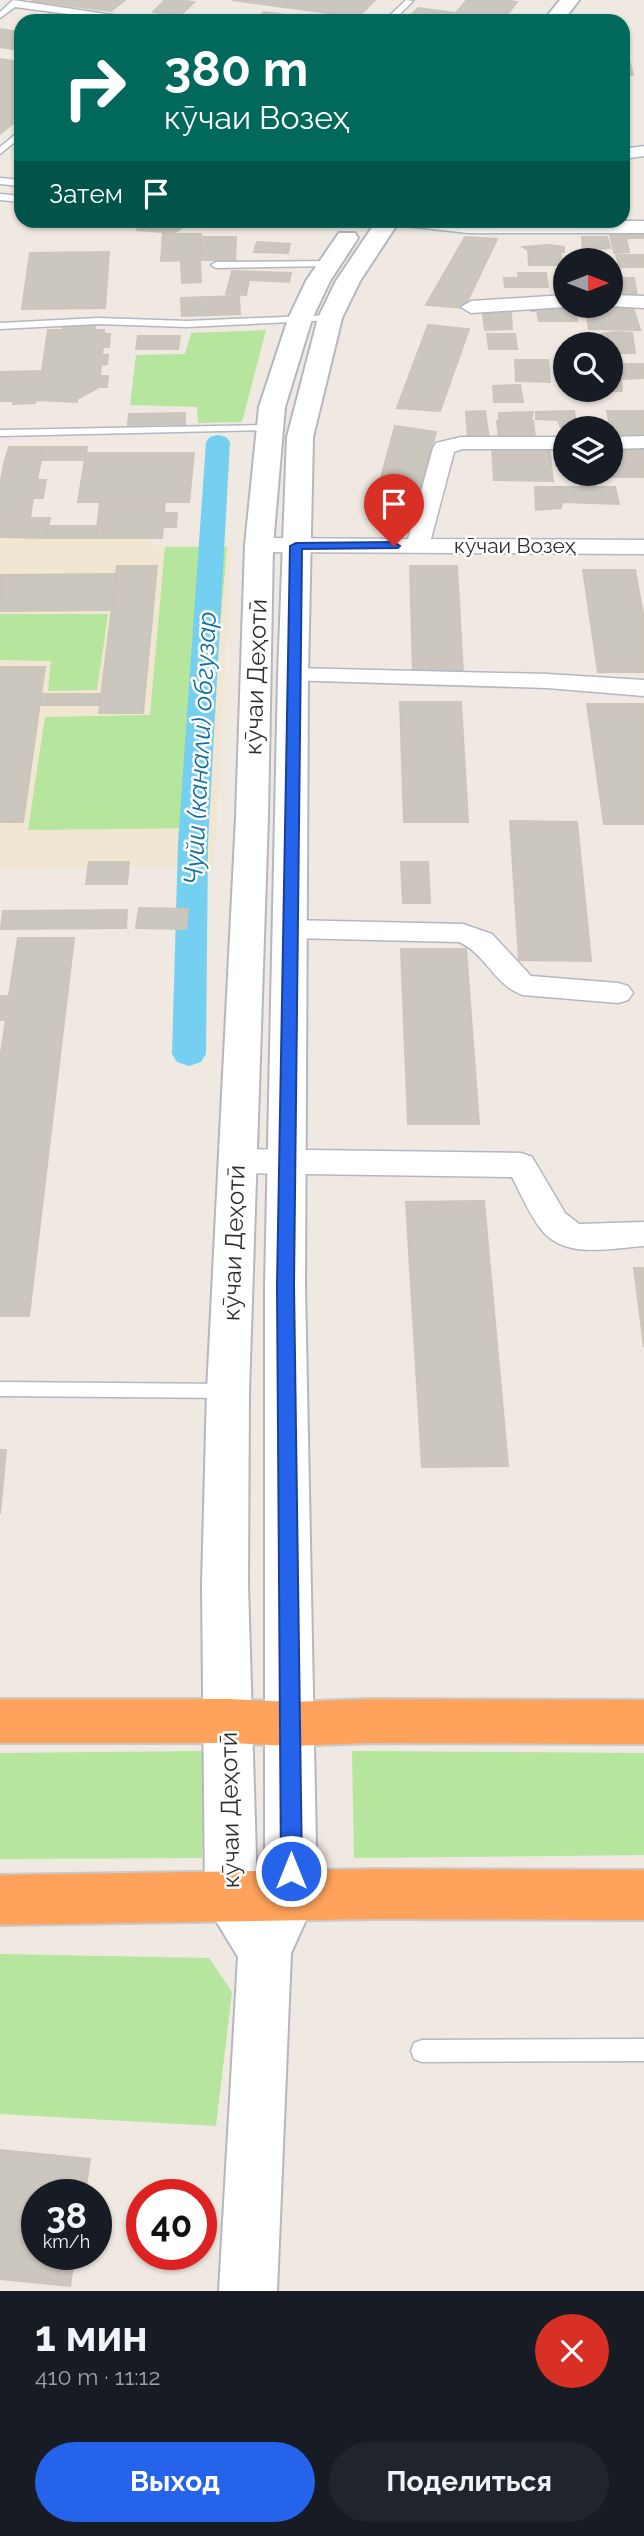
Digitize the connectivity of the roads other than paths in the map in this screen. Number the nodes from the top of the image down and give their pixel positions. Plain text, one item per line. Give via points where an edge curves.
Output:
1 (570, 0) edge
2 (409, 1) edge
3 (16, 2) edge
4 (546, 10) edge
5 (94, 14) edge
6 (395, 14) edge
7 (0, 16) edge
8 (14, 139) edge
9 (0, 152) edge
10 (356, 228) edge
11 (384, 228) edge
12 (330, 264) junction
13 (216, 265) dead end
14 (553, 301) edge
15 (623, 302) edge
16 (643, 305) edge
17 (471, 307) dead end
18 (315, 318) junction
19 (0, 326) edge
20 (269, 428) junction
21 (0, 433) edge
22 (644, 442) edge
23 (553, 443) edge
24 (623, 443) edge
25 (259, 545) junction
26 (296, 546) junction
27 (418, 546) junction
28 (644, 547) edge
29 (293, 675) junction
30 (644, 688) edge
31 (290, 929) junction
32 (618, 993) dead end
33 (238, 1161) junction
34 (287, 1163) junction
35 (644, 1234) edge
36 (0, 1389) edge
37 (228, 1391) junction
38 (0, 1721) edge
39 (229, 1721) junction
40 (292, 1724) junction
41 (639, 1724) edge
42 (644, 1895) edge
43 (291, 1896) junction
44 (231, 1898) junction
45 (0, 1900) edge
46 (265, 1951) junction
47 (644, 2050) edge
48 (422, 2051) dead end
49 (248, 2291) edge

1 - 4 street
2 - 6 lane
3 - 5 lane
3 - 7 lane
8 - 9 lane
10 - 12 street, кӯчаи Деҳотӣ
11 - 18 street, кӯчаи Деҳотӣ via 348,281
12 - 13 lane
12 - 18 street, кӯчаи Деҳотӣ
14 - 17 street
15 - 16 street
18 - 19 lane
18 - 20 street, кӯчаи Деҳотӣ via 272,407
18 - 26 street, кӯчаи Деҳотӣ via 300,437
20 - 21 lane
20 - 25 street, кӯчаи Деҳотӣ
22 - 24 street
23 - 27 street via 461,443 444,449
25 - 26 street, кӯчаи Возеҳ
25 - 33 street, кӯчаи Деҳотӣ
26 - 27 street, кӯчаи Возеҳ
26 - 29 street, кӯчаи Деҳотӣ
27 - 28 street, кӯчаи Возеҳ
29 - 30 street
29 - 31 street, кӯчаи Деҳотӣ
31 - 32 street via 463,933 482,941 523,985
31 - 34 street, кӯчаи Деҳотӣ
33 - 34 street
33 - 37 street, кӯчаи Деҳотӣ
34 - 35 street via 521,1165 553,1222 572,1237
34 - 40 street, кӯчаи Деҳотӣ via 287,1617
36 - 37 lane
37 - 39 street, кӯчаи Деҳотӣ via 225,1585
38 - 39 highway
39 - 40 highway
39 - 44 street, кӯчаи Деҳотӣ
40 - 41 highway
40 - 43 street, кӯчаи Деҳотӣ
42 - 43 highway
43 - 44 highway
43 - 46 street, кӯчаи Деҳотӣ
44 - 45 highway
44 - 46 street, кӯчаи Деҳотӣ
46 - 49 street
47 - 48 lane

